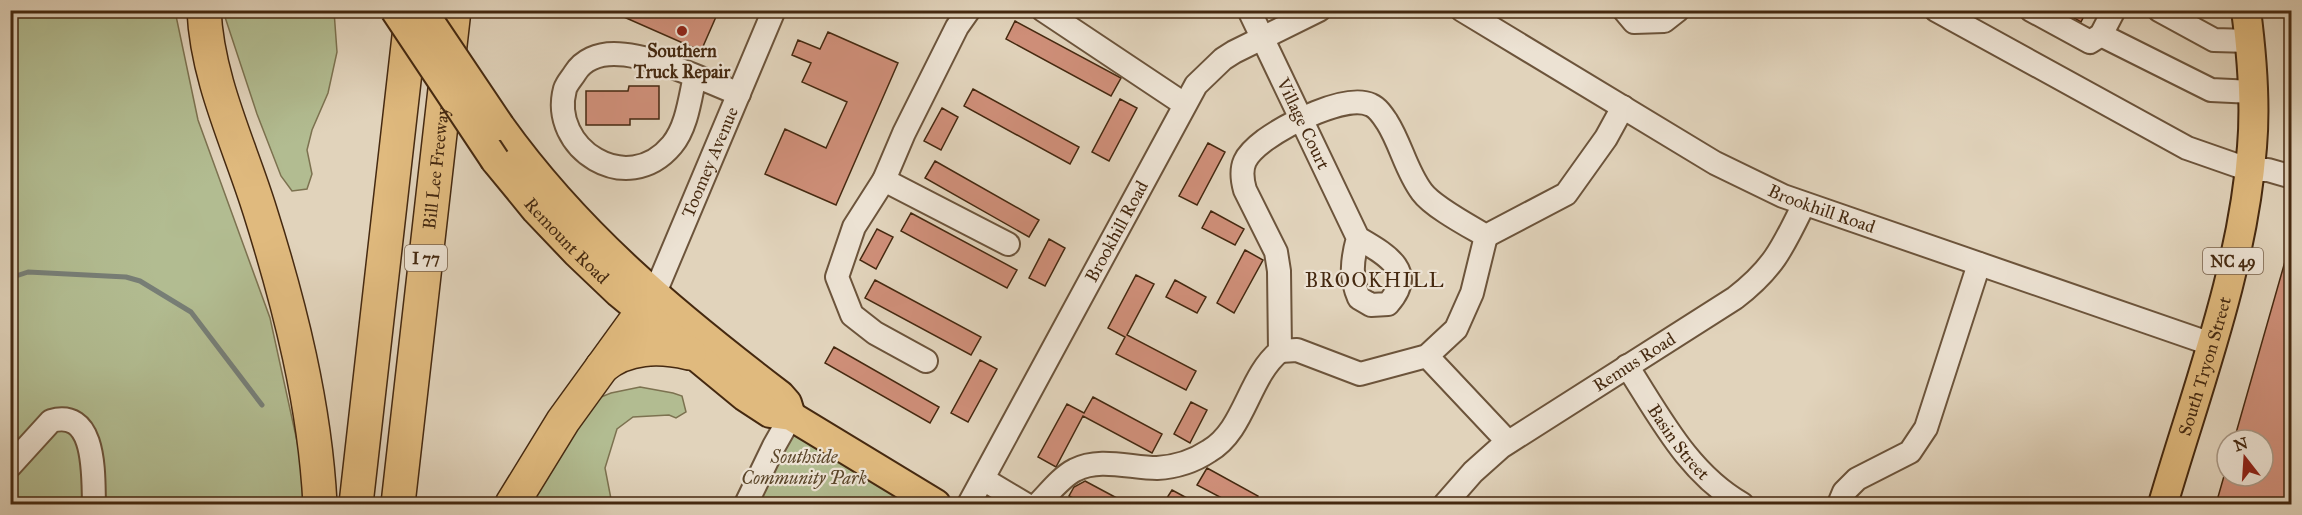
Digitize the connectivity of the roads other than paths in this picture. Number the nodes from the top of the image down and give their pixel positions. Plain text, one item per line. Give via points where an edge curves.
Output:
1 (204, 10) edge
2 (395, 10) edge
3 (412, 10) edge
4 (422, 10) edge
5 (454, 10) edge
6 (774, 10) edge
7 (969, 10) edge
8 (1043, 10) edge
9 (1249, 10) edge
10 (1319, 10) edge
11 (1462, 10) edge
12 (1624, 10) edge
13 (1678, 10) edge
14 (1936, 10) edge
15 (2031, 10) edge
16 (2114, 10) edge
17 (2159, 10) edge
18 (2246, 10) edge
19 (2101, 35) junction
20 (1262, 37) junction
21 (2250, 41) junction
22 (695, 76) junction
23 (2253, 92) junction
24 (739, 94) junction
25 (1184, 104) junction
26 (1623, 107) junction
27 (1301, 119) junction
28 (2250, 170) junction
29 (2292, 177) edge
30 (884, 180) junction
31 (1804, 204) junction
32 (1486, 236) junction
33 (1358, 238) dead end
34 (1008, 244) dead end
35 (1979, 264) junction
36 (648, 303) junction
37 (2211, 344) junction
38 (1280, 351) junction
39 (689, 352) junction
40 (1427, 356) junction
41 (926, 361) dead end
42 (1627, 366) junction
43 (600, 368) junction
44 (791, 416) junction
45 (1508, 442) junction
46 (10, 466) edge
47 (983, 479) junction
48 (94, 504) edge
49 (320, 504) edge
50 (356, 504) edge
51 (398, 504) edge
52 (512, 504) edge
53 (746, 504) edge
54 (936, 504) edge
55 (969, 504) edge
56 (1025, 504) edge
57 (1038, 504) edge
58 (1445, 504) edge
59 (1742, 504) edge
60 (1839, 504) edge
61 (2163, 504) edge

1 - 49 highway via 217,80 286,297 314,435
2 - 36 main road, Remount Road, bridge via 495,160 536,210 577,254
3 - 50 highway, I 77
4 - 36 main road, Remount Road, bridge via 500,126 555,196 618,262
5 - 51 highway, Bill Lee Freeway / I 77
6 - 24 street, Toomey Avenue
7 - 30 street via 957,27
8 - 25 street
9 - 20 street, Village Court
10 - 20 street, Brookhill Road
11 - 26 street, Brookhill Road
12 - 13 street via 1635,22 1664,21
14 - 28 street via 2187,148
15 - 19 street via 2090,42
16 - 19 street
17 - 21 street via 2214,40
18 - 21 main road, South Tryon Street / NC 49
19 - 23 street via 2211,90
20 - 25 street, Brookhill Road via 1223,59 1196,85
20 - 27 street, Village Court
21 - 23 main road, South Tryon Street / NC 49
22 - 22 street via 649,60 615,54 593,57 578,68 565,87 563,108 570,133 586,154 611,167 632,169 651,163 673,144 685,119
22 - 24 street
23 - 28 main road, South Tryon Street / NC 49
24 - 36 street, Toomey Avenue
25 - 47 street, Brookhill Road
26 - 31 street, Brookhill Road via 1715,163
26 - 32 street via 1566,194
27 - 32 street via 1341,105 1371,105 1388,124 1423,194
27 - 33 street, Village Court
27 - 38 street via 1266,139 1249,154 1242,170 1245,190 1276,252
28 - 29 street
28 - 37 main road, South Tryon Street / NC 49 via 2239,237
30 - 34 street
30 - 41 street via 855,226 837,276 852,315 875,333
31 - 35 street, Brookhill Road
31 - 42 street, Remus Road via 1781,251 1756,282
32 - 40 street via 1472,293 1456,329
35 - 37 street, Brookhill Road
35 - 60 street via 1926,428 1910,452 1857,479
36 - 39 main road, Remount Road
36 - 43 highway
36 - 44 main road, Remount Road via 780,395
37 - 61 main road, South Tryon Street / NC 49
38 - 40 street via 1297,350 1360,374
38 - 57 street via 1265,367 1230,430 1208,452 1178,465 1157,468 1087,465 1074,470
39 - 43 highway via 664,348 638,350
39 - 44 main road, Remount Road via 766,411
40 - 45 street
42 - 45 street, Remus Road
42 - 59 street, Basin Street via 1691,462
43 - 52 highway
44 - 53 street
44 - 54 main road, Remount Road
45 - 58 street, Remus Road via 1473,472
46 - 48 street via 51,421 73,422 83,431 89,445
47 - 55 street, Brookhill Road
47 - 56 street

